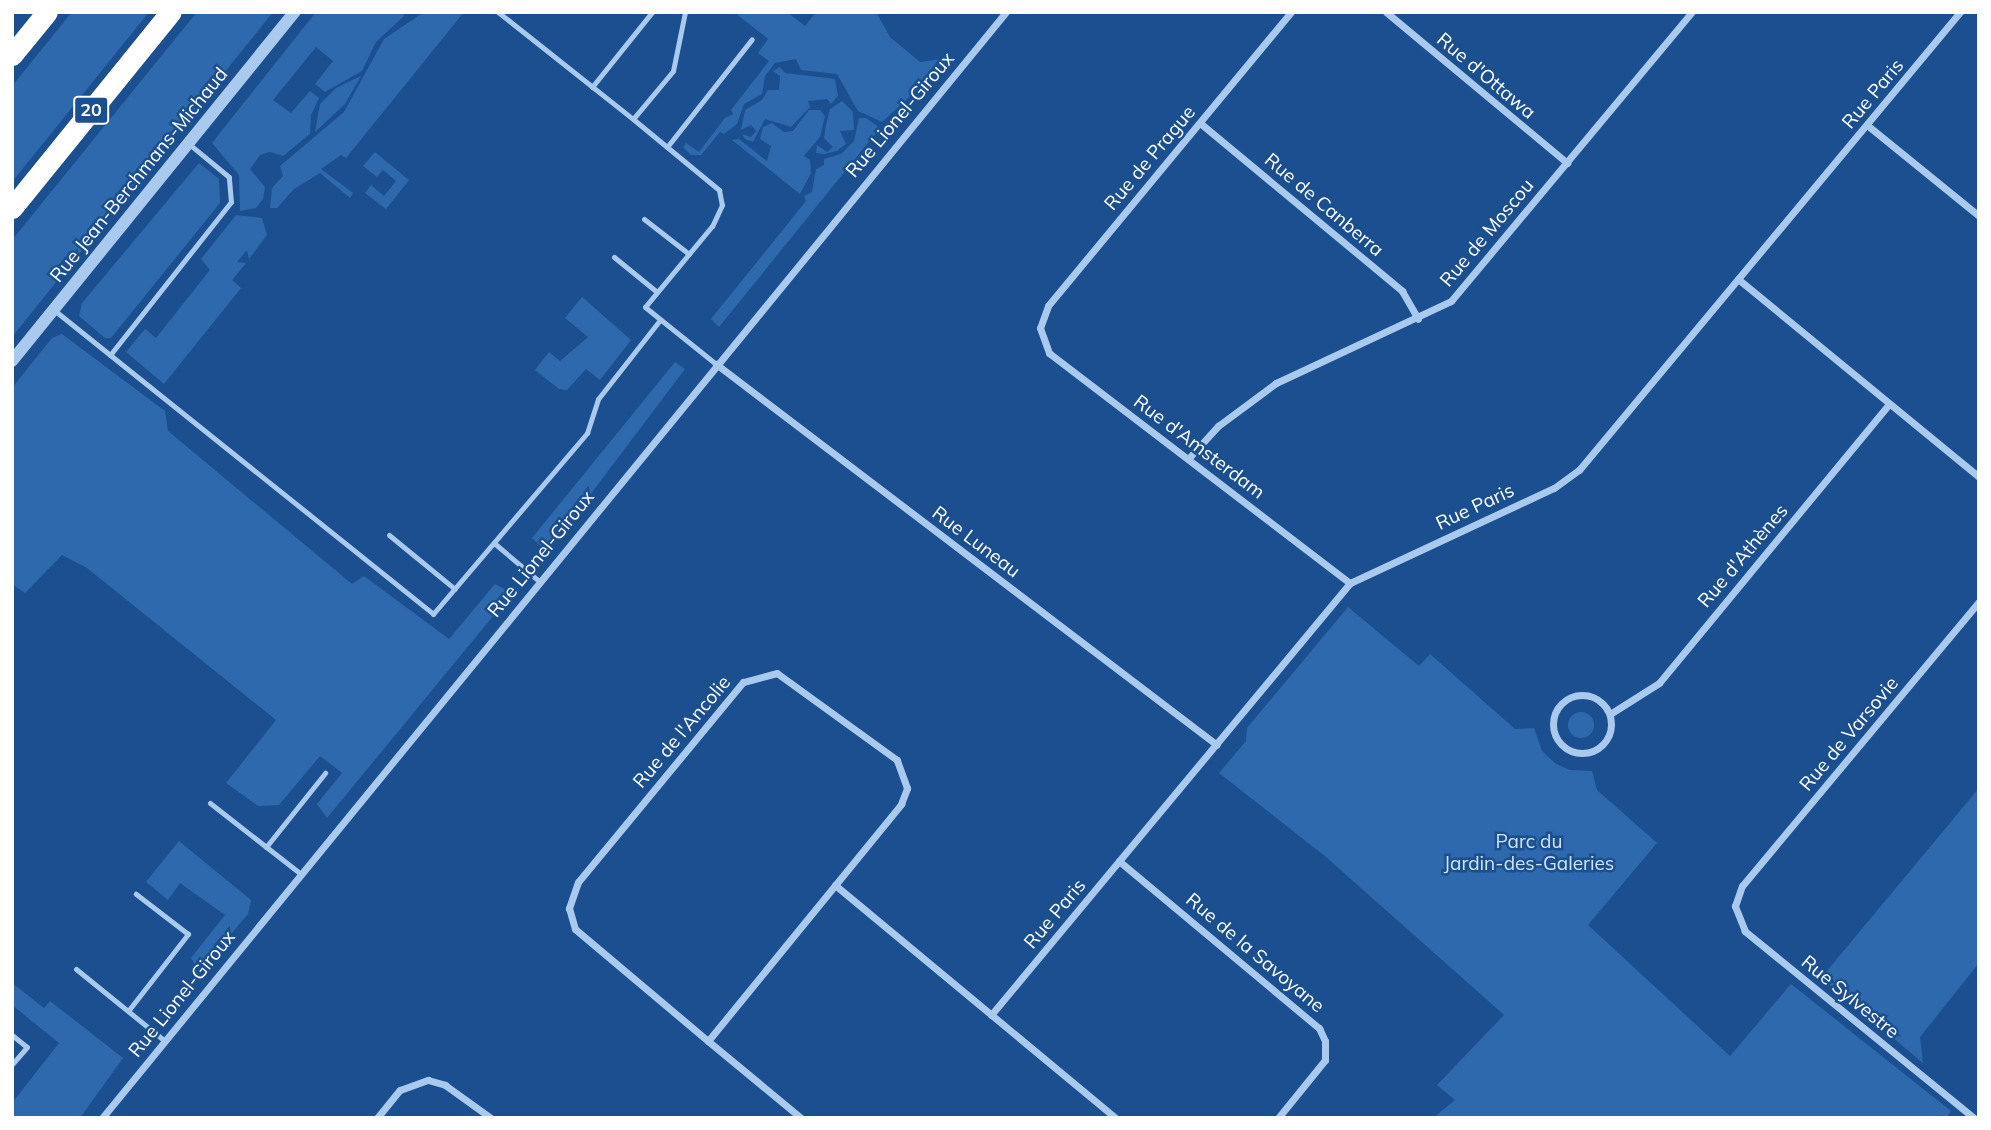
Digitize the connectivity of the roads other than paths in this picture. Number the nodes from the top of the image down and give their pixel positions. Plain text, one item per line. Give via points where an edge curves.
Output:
1 (47, 12) edge
2 (171, 12) edge
3 (295, 12) edge
4 (498, 12) edge
5 (652, 12) edge
6 (685, 12) edge
7 (1006, 12) edge
8 (1291, 12) edge
9 (1386, 12) edge
10 (1692, 12) edge
11 (1961, 12) edge
12 (752, 39) dead end
13 (12, 55) edge
14 (592, 87) junction
15 (633, 119) junction
16 (1200, 123) junction
17 (1867, 125) junction
18 (189, 144) junction
19 (667, 147) junction
20 (1567, 163) junction
21 (12, 208) edge
22 (1979, 216) edge
23 (644, 219) dead end
24 (689, 254) junction
25 (614, 257) dead end
26 (1738, 279) junction
27 (657, 292) junction
28 (54, 310) junction
29 (1418, 319) junction
30 (660, 320) junction
31 (1040, 328) joint
32 (110, 355) junction
33 (12, 361) edge
34 (716, 364) junction
35 (1889, 404) junction
36 (1188, 459) junction
37 (1979, 477) edge
38 (389, 535) dead end
39 (494, 543) junction
40 (540, 580) junction
41 (1350, 583) junction
42 (455, 589) junction
43 (1979, 602) edge
44 (1610, 715) junction
45 (1217, 745) junction
46 (324, 773) dead end
47 (209, 803) dead end
48 (266, 847) junction
49 (1119, 861) junction
50 (301, 874) junction
51 (835, 885) junction
52 (1742, 886) joint
53 (136, 894) dead end
54 (76, 969) dead end
55 (128, 1011) junction
56 (991, 1015) junction
57 (12, 1035) edge
58 (165, 1041) junction
59 (708, 1041) junction
60 (12, 1065) edge
61 (102, 1118) edge
62 (377, 1118) edge
63 (491, 1118) edge
64 (801, 1118) edge
65 (1116, 1118) edge
66 (1278, 1118) edge
67 (1974, 1118) edge

1 - 13 highway
2 - 21 highway, 20
3 - 18 street, Rue Jean-Berchmans-Michaud
4 - 14 lane
5 - 14 lane
6 - 15 lane via 673,71
7 - 34 street, Rue Lionel-Giroux
8 - 16 street, Rue de Prague
9 - 20 street, Rue d'Ottawa
10 - 20 street, Rue de Moscou
11 - 17 street, Rue Paris
12 - 19 lane
14 - 15 lane
15 - 19 lane
16 - 29 street, Rue de Canberra via 1402,291
16 - 31 street, Rue de Prague via 1048,306
17 - 22 street
17 - 26 street, Rue Paris
18 - 28 street, Rue Jean-Berchmans-Michaud
18 - 32 lane via 224,170 233,188 231,202
19 - 24 lane via 722,193 718,216
20 - 29 street, Rue de Moscou via 1459,293
23 - 24 lane
24 - 27 lane
25 - 27 lane
26 - 35 street
26 - 41 street, Rue Paris via 1568,480
27 - 30 lane via 645,307
28 - 32 lane
28 - 33 street, Rue Jean-Berchmans-Michaud
29 - 36 street, Rue de Moscou via 1276,383 1218,426
30 - 34 lane
30 - 39 lane via 598,399 587,433
31 - 36 street, Rue d'Amsterdam via 1049,353
32 - 42 lane via 433,614
34 - 40 street, Rue Lionel-Giroux
34 - 45 street, Rue Luneau
35 - 37 street
35 - 44 street, Rue d'Athènes via 1659,683
36 - 41 street, Rue d'Amsterdam
38 - 42 lane
39 - 40 lane
39 - 42 lane
40 - 50 street, Rue Lionel-Giroux
41 - 45 street, Rue Paris
43 - 52 street, Rue de Varsovie
44 - 44 street via 1610,732 1594,751 1575,753 1554,733 1555,713 1568,698 1597,699
45 - 49 street, Rue Paris
46 - 48 lane
47 - 48 lane
48 - 50 lane
49 - 56 street, Rue Paris
49 - 66 street, Rue de la Savoyane via 1319,1028 1325,1041 1325,1060
50 - 58 street, Rue Lionel-Giroux
51 - 56 street
51 - 59 street, Rue de l'Ancolie
51 - 59 street, Rue de l'Ancolie via 901,804 907,788 905,773 897,760 785,676 751,677 578,882 569,899 575,929
52 - 67 street, Rue Sylvestre via 1735,905 1745,931
53 - 55 lane via 188,934
54 - 55 lane
55 - 58 lane
56 - 65 street
57 - 60 lane via 27,1046
58 - 61 street, Rue Lionel-Giroux
59 - 64 street
62 - 63 street via 400,1090 428,1080 445,1085

